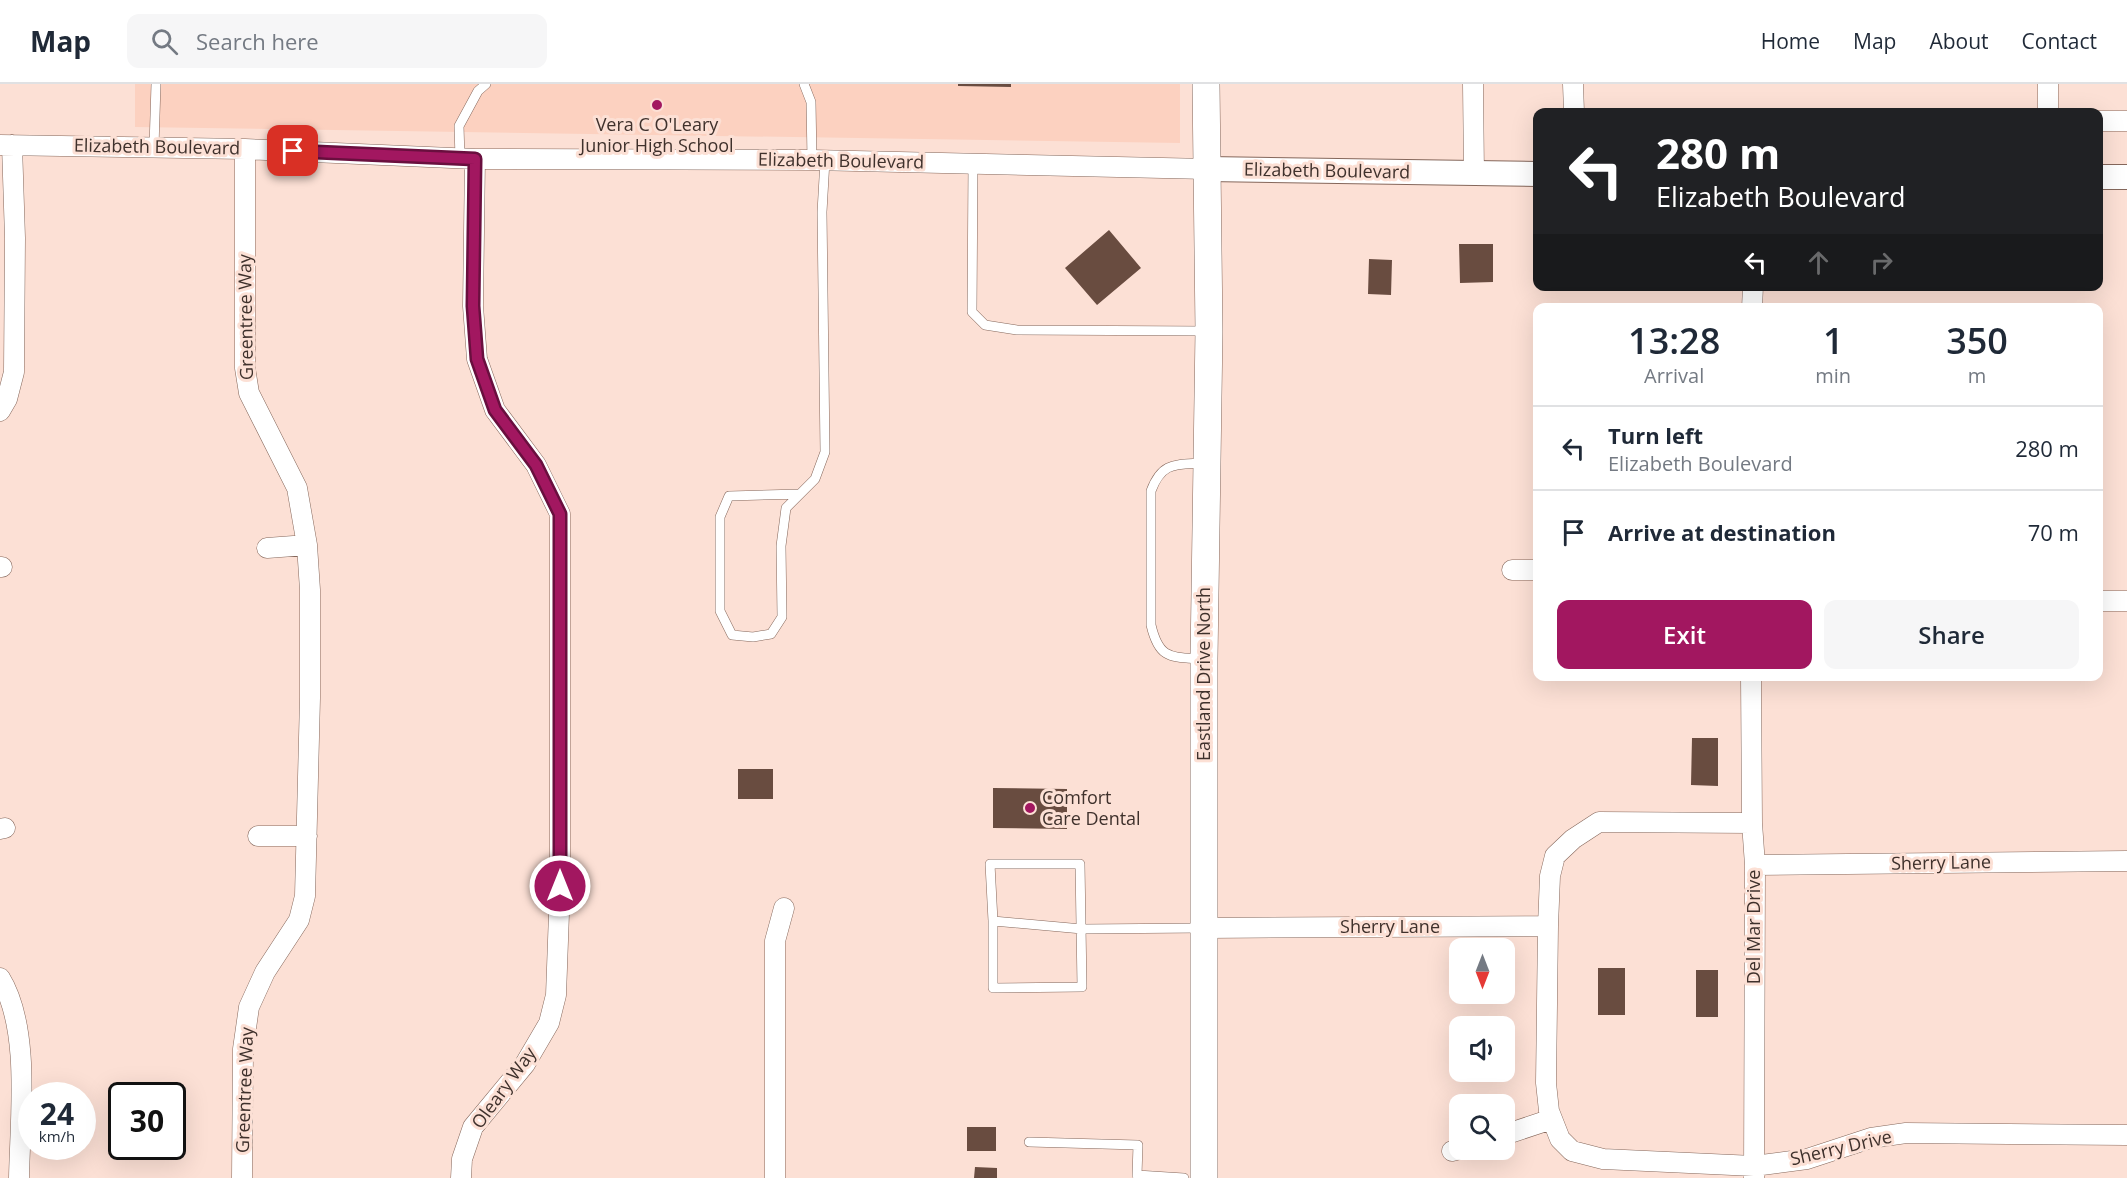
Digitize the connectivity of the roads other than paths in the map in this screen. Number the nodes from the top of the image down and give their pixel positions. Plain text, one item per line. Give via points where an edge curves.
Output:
1 (156, 84) edge
2 (486, 84) edge
3 (804, 84) edge
4 (1206, 84) edge
5 (1473, 84) edge
6 (1573, 84) edge
7 (2048, 84) edge
8 (1574, 108) edge
9 (2048, 108) edge
10 (2103, 121) edge
11 (2127, 122) edge
12 (6, 145) edge
13 (154, 147) junction
14 (245, 149) junction
15 (467, 158) junction
16 (819, 160) junction
17 (973, 163) junction
18 (1208, 170) junction
19 (1474, 174) junction
20 (1533, 174) edge
21 (2103, 177) edge
22 (2127, 177) edge
23 (1209, 331) junction
24 (0, 411) edge
25 (1206, 462) junction
26 (800, 494) junction
27 (307, 544) junction
28 (267, 548) dead end
29 (1512, 570) dead end
30 (1533, 570) edge
31 (2103, 601) edge
32 (2127, 601) edge
33 (1204, 659) junction
34 (1751, 681) edge
35 (1752, 823) junction
36 (258, 836) dead end
37 (307, 836) junction
38 (2127, 861) edge
39 (1755, 865) junction
40 (784, 908) dead end
41 (993, 921) junction
42 (1548, 926) junction
43 (1204, 928) junction
44 (1082, 929) junction
45 (0, 978) edge
46 (1552, 1119) junction
47 (1515, 1131) edge
48 (2127, 1135) edge
49 (1029, 1142) dead end
50 (1754, 1172) edge
51 (19, 1178) edge
52 (242, 1178) edge
53 (461, 1178) edge
54 (775, 1178) edge
55 (1184, 1178) edge
56 (1204, 1178) edge

1 - 13 lane
2 - 15 lane via 459,126
3 - 16 lane via 811,102
4 - 18 main road, Eastland Drive North
5 - 19 street
6 - 8 street
7 - 9 street
10 - 11 street
12 - 13 street, Elizabeth Boulevard
12 - 24 street via 15,238 14,372
13 - 14 street, Elizabeth Boulevard
14 - 15 street, Elizabeth Boulevard
14 - 27 street, Greentree Way via 246,376 249,393 297,488
15 - 16 street, Elizabeth Boulevard
15 - 53 street, Oleary Way via 477,359 495,410 536,465 560,514 560,886 556,995 549,1023 525,1064 473,1127 462,1159
16 - 17 street, Elizabeth Boulevard
16 - 26 lane via 825,452 815,479
17 - 18 street, Elizabeth Boulevard
17 - 23 lane via 972,312 985,325 1017,330
18 - 19 street, Elizabeth Boulevard
18 - 23 main road, Eastland Drive North
19 - 20 street, Elizabeth Boulevard
21 - 22 street
23 - 25 main road, Eastland Drive North
25 - 33 main road, Eastland Drive North
25 - 33 lane via 1172,466 1157,475 1151,491 1151,625 1156,644 1173,657
26 - 26 lane via 786,508 781,546 782,617 771,634 732,635 720,611 720,517 729,495
27 - 28 street
27 - 37 street, Greentree Way
29 - 30 street
31 - 32 street
33 - 43 main road, Eastland Drive North
34 - 35 street, Del Mar Drive
35 - 39 street, Del Mar Drive
35 - 42 street via 1599,822 1555,856
36 - 37 street
37 - 52 street, Greentree Way via 305,896 299,920 265,972 249,1007 243,1049
38 - 39 street, Sherry Lane
39 - 50 street, Del Mar Drive
40 - 54 street via 775,941
41 - 44 lane
41 - 44 lane via 990,864 1080,864
41 - 44 lane via 993,988 1082,987
42 - 43 street, Sherry Lane
42 - 46 street, Sherry Drive via 1546,1083
43 - 44 lane
43 - 56 main road, Eastland Drive North
45 - 51 street via 13,1005 20,1037
46 - 47 street
46 - 50 street, Sherry Drive via 1560,1139 1572,1151 1603,1159
48 - 50 street, Sherry Drive via 1906,1133 1871,1138
49 - 55 lane via 1138,1144 1137,1175

